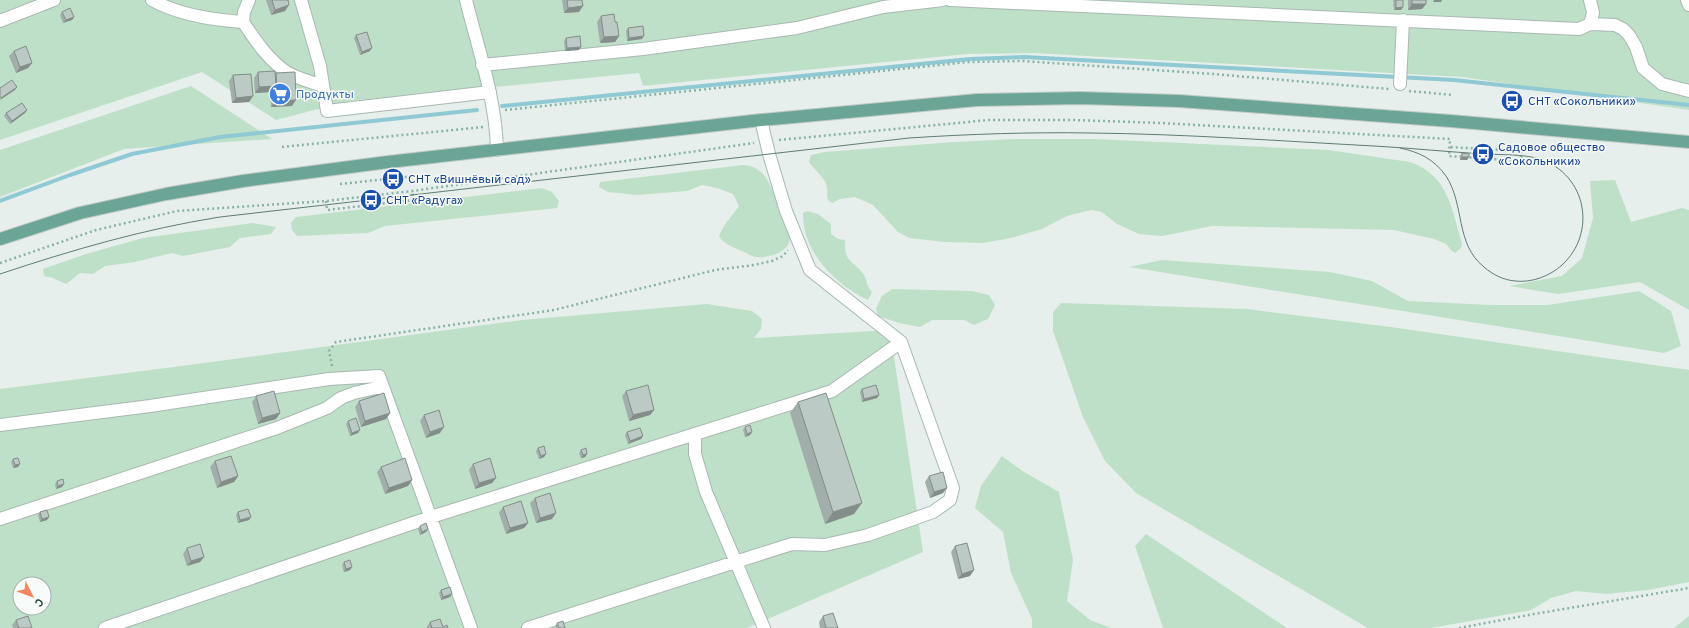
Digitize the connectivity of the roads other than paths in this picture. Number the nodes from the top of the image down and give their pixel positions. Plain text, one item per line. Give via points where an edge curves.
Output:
1 (54, 0) edge
2 (152, 0) edge
3 (249, 0) edge
4 (300, 0) edge
5 (466, 0) edge
6 (943, 0) edge
7 (950, 0) edge
8 (1590, 0) edge
9 (1687, 0) edge
10 (1689, 5) edge
11 (1403, 20) junction
12 (0, 21) edge
13 (243, 22) junction
14 (1590, 24) junction
15 (482, 65) junction
16 (323, 86) junction
17 (1399, 88) road end
18 (1689, 91) edge
19 (490, 92) junction
20 (761, 120) junction
21 (1689, 142) edge
22 (497, 150) junction
23 (0, 239) edge
24 (901, 342) junction
25 (383, 388) junction
26 (0, 425) edge
27 (695, 435) junction
28 (431, 517) junction
29 (0, 519) edge
30 (735, 561) junction
31 (105, 628) edge
32 (471, 628) edge
33 (528, 628) edge
34 (764, 628) edge

1 - 12 street
2 - 13 street via 166,8
3 - 13 street
4 - 16 street via 320,66
5 - 15 street
6 - 15 street via 883,7 789,29 642,49
7 - 11 street
8 - 14 street via 1593,13
9 - 10 street
11 - 14 street via 1579,28
11 - 17 street
13 - 16 street via 256,43 277,64 289,73
14 - 18 street via 1615,25 1623,29 1629,34 1643,68 1662,84
15 - 19 street
16 - 19 street via 328,111
19 - 22 street
20 - 21 main road via 977,100 1080,98 1187,101
20 - 22 main road
20 - 24 street via 786,211 810,270
22 - 23 main road via 243,181 166,194 80,212
24 - 27 street via 832,391
24 - 30 street via 953,488 950,500 932,512 868,535 825,545 792,544
25 - 26 street via 379,376 334,379
25 - 28 street
25 - 29 street via 354,393 340,398 327,408 277,428
27 - 28 street
27 - 30 street via 698,468
28 - 31 street
28 - 32 street
30 - 33 street
30 - 34 street

